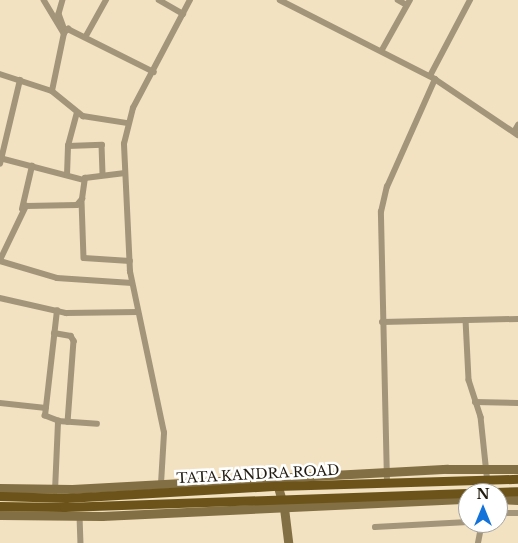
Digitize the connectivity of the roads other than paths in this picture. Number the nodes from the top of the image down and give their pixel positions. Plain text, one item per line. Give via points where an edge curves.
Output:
1 (44, 0) edge
2 (63, 0) edge
3 (106, 0) edge
4 (159, 0) edge
5 (190, 0) edge
6 (280, 0) edge
7 (398, 0) edge
8 (470, 0) edge
9 (409, 3) edge
10 (183, 14) junction
11 (65, 32) junction
12 (86, 36) junction
13 (382, 50) junction
14 (154, 72) junction
15 (0, 74) edge
16 (432, 78) junction
17 (20, 80) junction
18 (52, 91) junction
19 (77, 113) junction
20 (126, 123) junction
21 (518, 125) edge
22 (516, 134) edge
23 (68, 146) junction
24 (1, 160) edge
25 (32, 166) junction
26 (125, 173) junction
27 (67, 175) junction
28 (103, 175) junction
29 (84, 180) junction
30 (82, 199) junction
31 (22, 209) junction
32 (0, 260) edge
33 (130, 261) junction
34 (132, 283) junction
35 (0, 298) edge
36 (57, 312) junction
37 (138, 312) junction
38 (518, 319) edge
39 (466, 320) junction
40 (382, 322) junction
41 (54, 333) junction
42 (475, 402) junction
43 (0, 403) edge
44 (518, 403) edge
45 (46, 408) junction
46 (58, 421) junction
47 (68, 422) junction
48 (97, 424) dead end
49 (518, 468) edge
50 (447, 469) junction
51 (386, 472) junction
52 (488, 474) junction
53 (446, 479) junction
54 (518, 479) edge
55 (276, 482) junction
56 (387, 482) junction
57 (489, 483) edge
58 (161, 484) junction
59 (0, 488) edge
60 (458, 492) edge
61 (55, 493) junction
62 (0, 496) edge
63 (281, 499) junction
64 (458, 499) edge
65 (0, 506) edge
66 (284, 508) junction
67 (0, 515) edge
68 (80, 516) junction
69 (458, 523) edge
70 (375, 527) dead end
71 (81, 543) edge
72 (288, 543) edge

1 - 11 street
2 - 11 street via 59,14
3 - 12 street
4 - 10 street
5 - 10 street
6 - 13 street
7 - 9 street
8 - 16 street
9 - 13 street
10 - 14 street
11 - 12 street via 74,30
11 - 18 street
12 - 14 street
13 - 16 street
14 - 20 street
15 - 17 street
16 - 22 street
16 - 40 street via 383,199
17 - 18 street
17 - 24 street
18 - 19 street
19 - 20 street
19 - 23 street
20 - 26 street
21 - 22 street
23 - 27 street
23 - 28 street via 102,145
24 - 25 street
25 - 27 street
25 - 31 street
26 - 28 street
26 - 33 street
27 - 29 street
28 - 29 street
29 - 30 street
30 - 31 street via 73,206 31,205
30 - 33 street via 84,258
31 - 32 street
32 - 34 street via 57,278
33 - 34 street
34 - 37 street
35 - 36 street
36 - 37 street
36 - 41 street
37 - 58 street via 164,433
38 - 39 street
39 - 40 street
39 - 42 street via 469,380
40 - 51 street
41 - 45 street
41 - 47 street via 71,336 74,341
42 - 44 street
42 - 52 street via 481,417
43 - 45 street
45 - 46 street via 45,418
46 - 47 street
46 - 61 street
47 - 48 street
49 - 52 street
50 - 51 street
50 - 52 street
50 - 53 street
51 - 55 street
51 - 56 street
52 - 53 main road, TATA KANDRA ROAD
52 - 54 main road, TATA KANDRA ROAD
52 - 57 street
53 - 56 main road, TATA KANDRA ROAD
55 - 56 main road, TATA KANDRA ROAD
55 - 58 street
55 - 61 main road, TATA KANDRA ROAD
55 - 63 street
58 - 61 street
59 - 61 street
60 - 63 main road, TATA KANDRA ROAD
61 - 62 main road, TATA KANDRA ROAD
63 - 65 main road, TATA KANDRA ROAD via 64,507
63 - 66 street
64 - 66 street
66 - 68 street
66 - 72 street
67 - 68 street
68 - 71 street
69 - 70 street

